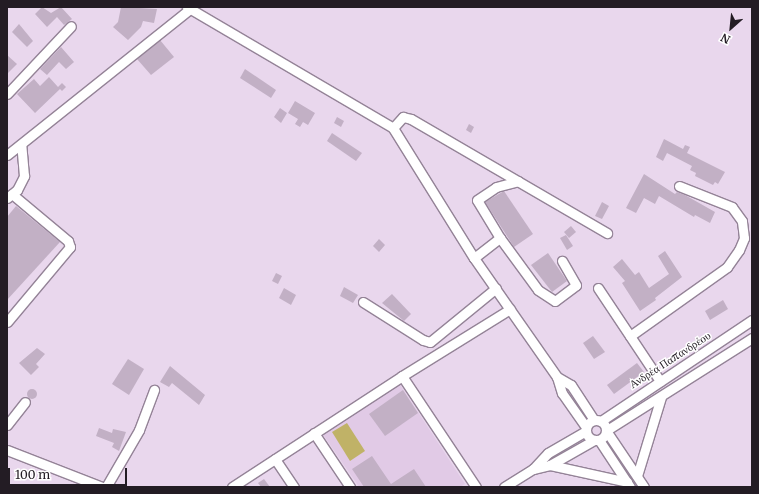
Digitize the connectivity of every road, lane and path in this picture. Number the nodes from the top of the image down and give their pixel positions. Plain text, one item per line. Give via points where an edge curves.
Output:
1 (188, 8) edge
2 (71, 26) dead end
3 (7, 94) edge
4 (393, 128) junction
5 (21, 144) junction
6 (7, 155) edge
7 (518, 181) junction
8 (679, 186) dead end
9 (9, 196) edge
10 (607, 233) dead end
11 (500, 238) junction
12 (474, 258) junction
13 (562, 261) dead end
14 (496, 288) junction
15 (598, 288) dead end
16 (363, 302) dead end
17 (510, 309) junction
18 (752, 320) edge
19 (7, 322) edge
20 (630, 336) junction
21 (752, 338) edge
22 (402, 376) junction
23 (557, 376) junction
24 (660, 381) junction
25 (154, 390) dead end
26 (661, 397) junction
27 (25, 402) dead end
28 (597, 420) junction
29 (7, 425) edge
30 (586, 429) junction
31 (607, 431) junction
32 (314, 433) junction
33 (597, 440) junction
34 (7, 450) edge
35 (275, 459) junction
36 (550, 465) junction
37 (533, 469) junction
38 (637, 476) junction
39 (628, 484) edge
40 (102, 487) edge
41 (106, 487) edge
42 (232, 487) edge
43 (294, 487) edge
44 (350, 487) edge
45 (476, 487) edge
46 (504, 487) edge
47 (644, 487) edge

1 - 4 street
1 - 5 street
2 - 3 street
4 - 7 street via 406,117
4 - 12 street
5 - 6 street
5 - 9 street via 24,176
7 - 10 street
7 - 11 street via 496,187 477,200
8 - 20 street via 732,207 742,221 744,238 739,250 726,267
9 - 19 street via 68,241 70,247
11 - 12 street
11 - 13 street via 538,290 556,301 576,285
12 - 14 street
14 - 16 street via 430,342
14 - 17 street
15 - 20 street
17 - 22 street
17 - 23 street
18 - 24 street, Ανδρέα Παπανδρέου
20 - 24 street
21 - 26 street
22 - 32 street
22 - 45 street
23 - 28 street via 571,385
23 - 30 street via 562,392
24 - 28 street, Ανδρέα Παπανδρέου
25 - 41 street via 139,430
26 - 31 street
26 - 38 street
27 - 29 street
28 - 30 street, Ανδρέα Παπανδρέου
28 - 31 street
30 - 33 street via 589,437
30 - 37 street via 548,453
31 - 33 street
31 - 38 street
32 - 35 street
32 - 44 street
33 - 36 street
33 - 39 street
34 - 40 street
35 - 42 street
35 - 43 street
36 - 37 street
36 - 39 street
37 - 46 street
38 - 47 street

